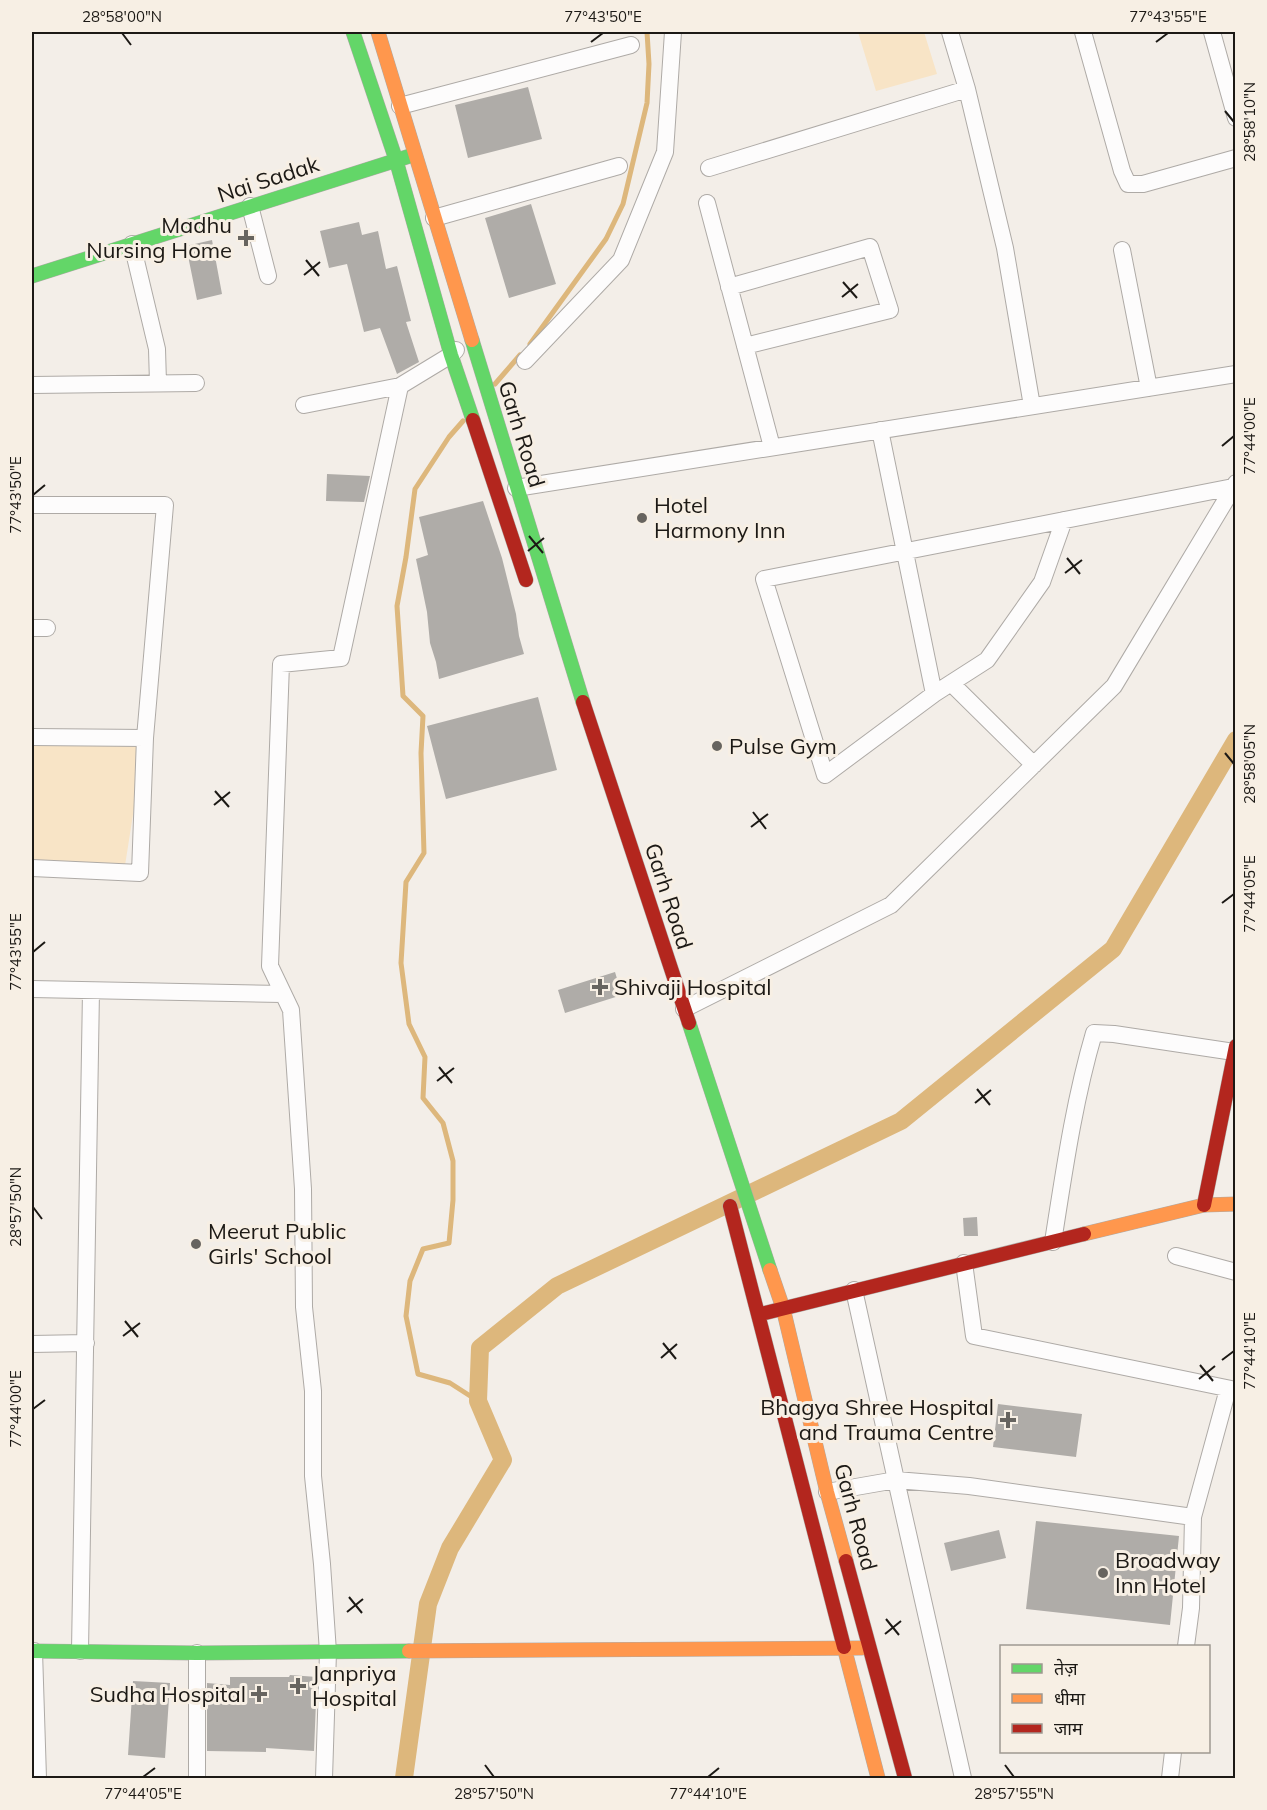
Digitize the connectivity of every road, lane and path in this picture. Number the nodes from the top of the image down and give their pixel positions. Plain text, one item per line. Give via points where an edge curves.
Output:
1 (353, 32) edge
2 (378, 32) edge
3 (676, 32) edge
4 (950, 32) edge
5 (1083, 32) edge
6 (1212, 32) edge
7 (631, 45) dead end
8 (967, 89) junction
9 (400, 106) junction
10 (1236, 118) edge
11 (415, 154) junction
12 (1236, 158) edge
13 (396, 160) junction
14 (619, 166) dead end
15 (709, 168) dead end
16 (707, 203) dead end
17 (250, 206) junction
18 (434, 218) junction
19 (132, 244) junction
20 (1122, 250) dead end
21 (32, 276) edge
22 (268, 276) dead end
23 (729, 287) junction
24 (470, 336) junction
25 (745, 346) junction
26 (525, 361) dead end
27 (453, 363) junction
28 (1236, 374) edge
29 (158, 383) junction
30 (196, 383) dead end
31 (32, 385) edge
32 (400, 386) junction
33 (1149, 388) junction
34 (304, 405) dead end
35 (1032, 406) junction
36 (880, 430) junction
37 (772, 447) junction
38 (1234, 485) edge
39 (516, 488) junction
40 (496, 492) junction
41 (32, 505) edge
42 (1064, 520) junction
43 (905, 551) junction
44 (529, 589) dead end
45 (951, 683) junction
46 (934, 694) junction
47 (32, 737) edge
48 (145, 738) junction
49 (1034, 765) junction
50 (32, 868) edge
51 (642, 881) junction
52 (628, 886) dead end
53 (32, 989) edge
54 (91, 991) junction
55 (282, 994) junction
56 (684, 1008) junction
57 (1235, 1049) edge
58 (726, 1194) dead end
59 (1236, 1204) edge
60 (1204, 1205) junction
61 (1053, 1242) junction
62 (1176, 1256) dead end
63 (964, 1263) junction
64 (1236, 1272) edge
65 (854, 1290) junction
66 (783, 1308) junction
67 (759, 1315) junction
68 (86, 1343) junction
69 (32, 1344) edge
70 (1232, 1389) edge
71 (896, 1480) junction
72 (827, 1492) junction
73 (1193, 1517) junction
74 (1186, 1645) edge
75 (844, 1647) junction
76 (871, 1648) junction
77 (33, 1651) edge
78 (80, 1651) junction
79 (328, 1652) junction
80 (197, 1653) junction
81 (1173, 1753) edge
82 (38, 1779) edge
83 (196, 1779) edge
84 (324, 1779) edge
85 (878, 1779) edge
86 (905, 1779) edge
87 (963, 1779) edge
88 (1170, 1779) edge

1 - 13 main road, Garh Road
2 - 9 main road, Garh Road
3 - 26 street via 665,152 621,261
4 - 8 street
5 - 12 street via 1128,184 1143,184
6 - 10 street
7 - 9 street
8 - 15 street
8 - 35 street via 1005,248
9 - 11 main road, Garh Road
11 - 13 main road, Nai Sadak
11 - 18 main road, Garh Road
13 - 17 main road, Nai Sadak
13 - 27 main road, Garh Road
14 - 18 street
16 - 23 street
17 - 19 main road, Nai Sadak
17 - 22 street
18 - 24 main road, Garh Road
19 - 21 main road, Nai Sadak
19 - 29 street via 157,349
20 - 33 street
23 - 25 street
23 - 25 street via 870,247 890,310
24 - 27 street
24 - 39 main road, Garh Road
25 - 37 street
27 - 32 street
27 - 40 main road, Garh Road
28 - 33 street
29 - 30 street
29 - 31 street
32 - 34 street
32 - 55 street via 341,658 281,664 270,966
33 - 35 street
35 - 36 street
36 - 37 street
36 - 43 street
37 - 39 street
38 - 42 street
38 - 49 street via 1114,686
39 - 40 main road
39 - 51 main road, Garh Road via 551,617
40 - 44 main road, Garh Road
41 - 48 street via 165,505
42 - 43 street
42 - 45 street via 1042,582 987,660
43 - 46 street
43 - 46 street via 764,579 825,775
45 - 46 street
45 - 49 street
47 - 48 street
48 - 50 street via 140,873
49 - 56 street via 891,905
51 - 52 main road
51 - 56 main road, Garh Road
53 - 54 street
54 - 55 street
54 - 68 street
55 - 79 street via 291,1010 303,1189 304,1307 313,1391 313,1476
56 - 66 main road, Garh Road
57 - 60 main road
57 - 61 street via 1094,1033 1067,1154
58 - 67 main road, Garh Road
59 - 60 main road
60 - 61 main road
61 - 63 main road
62 - 64 street
63 - 65 main road
63 - 70 street via 974,1336
65 - 66 main road
65 - 71 street
66 - 67 main road
66 - 72 main road, Garh Road
67 - 75 main road, Garh Road
68 - 69 street
68 - 78 street
70 - 73 street
71 - 72 street
71 - 73 street via 969,1486
71 - 87 street
72 - 76 main road, Garh Road
73 - 74 street
75 - 76 main road
75 - 79 main road
75 - 85 main road, Garh Road
76 - 86 main road, Garh Road
77 - 78 main road
77 - 82 street
78 - 80 main road
79 - 80 main road
79 - 84 street
80 - 83 street
81 - 88 street

